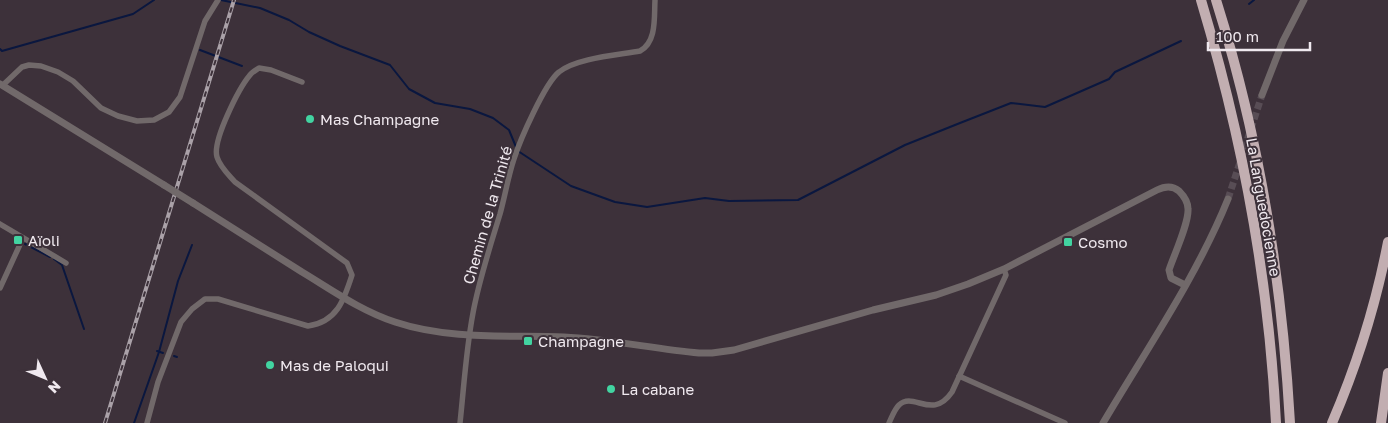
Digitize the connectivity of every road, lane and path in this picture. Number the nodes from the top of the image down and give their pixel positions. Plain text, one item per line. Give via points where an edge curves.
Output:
1 (655, 0) edge
2 (1201, 0) edge
3 (1216, 0) edge
4 (1304, 0) edge
5 (218, 1) edge
6 (302, 82) dead end
7 (1, 84) edge
8 (1262, 95) tunnel mouth
9 (1228, 199) tunnel mouth
10 (0, 224) edge
11 (23, 238) junction
12 (1388, 242) edge
13 (66, 262) dead end
14 (1004, 268) junction
15 (1185, 285) junction
16 (0, 288) edge
17 (344, 298) junction
18 (469, 335) junction
19 (1388, 372) edge
20 (959, 376) junction
21 (147, 423) edge
22 (460, 423) edge
23 (889, 423) edge
24 (1065, 423) edge
25 (1103, 423) edge
26 (1276, 423) edge
27 (1290, 423) edge
28 (1332, 423) edge
29 (1381, 423) edge

1 - 18 street, Chemin de la Trinité via 652,36 646,48 567,66 558,72 540,101 513,159
2 - 26 highway, La Languedocienne via 1227,96 1249,200 1264,298
3 - 27 highway, La Languedocienne via 1246,110 1270,233
4 - 8 street via 1283,41
5 - 7 street via 205,21 180,97 168,112 154,120 137,121 101,108 73,81 41,66 29,64 22,67
6 - 17 street via 271,70 259,68 251,73 218,136 216,155 224,171 235,182 347,263 352,275
7 - 17 street, bridge
9 - 15 street
10 - 11 street
11 - 13 street
11 - 16 street
12 - 28 highway via 1365,336
14 - 15 street via 1157,190 1172,187 1180,192 1188,205 1187,218 1169,270 1171,278
14 - 18 street via 936,296 723,352 699,353 564,337
14 - 20 street via 1006,275
15 - 25 street
17 - 18 street via 396,322 425,330
17 - 21 street via 332,316 308,326 218,299 204,300 181,322 158,382
18 - 22 street
19 - 29 highway
20 - 23 street via 947,399 928,406 906,401 899,404
20 - 24 street

